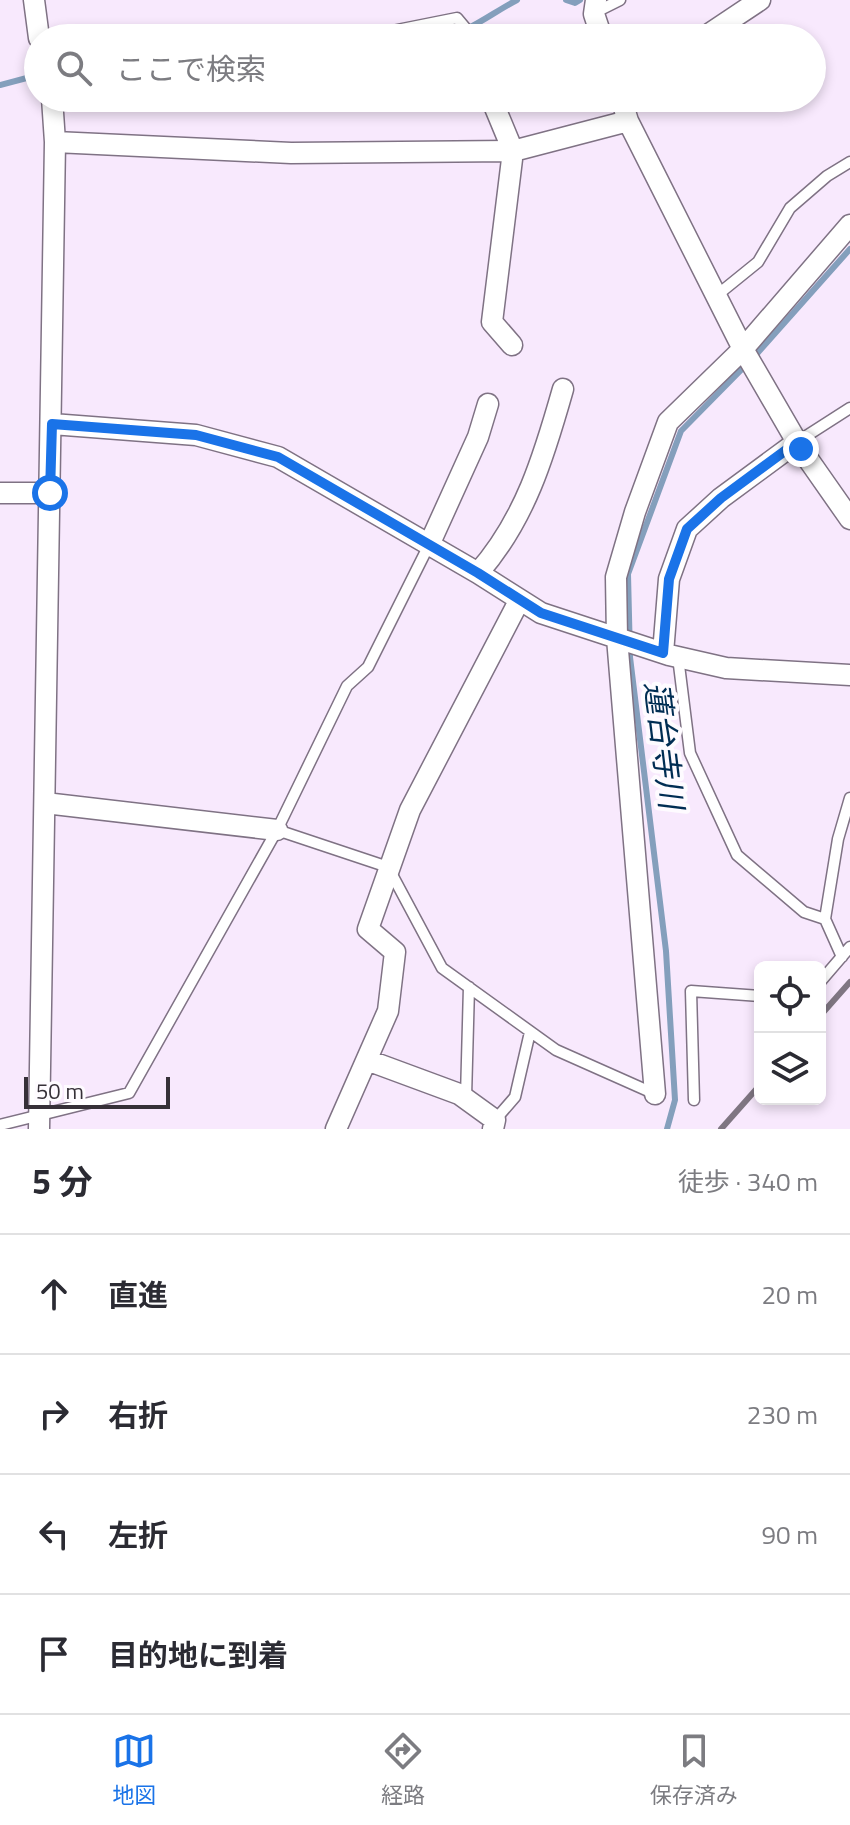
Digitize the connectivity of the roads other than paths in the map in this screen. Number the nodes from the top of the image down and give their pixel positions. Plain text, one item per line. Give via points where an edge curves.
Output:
1 (34, 0) edge
2 (620, 0) edge
3 (760, 0) edge
4 (593, 5) edge
5 (37, 24) edge
6 (427, 24) edge
7 (462, 24) edge
8 (724, 24) edge
9 (53, 112) edge
10 (497, 112) edge
11 (625, 112) edge
12 (628, 121) junction
13 (55, 142) junction
14 (513, 151) junction
15 (850, 162) edge
16 (850, 225) edge
17 (716, 296) junction
18 (512, 345) dead end
19 (743, 349) junction
20 (563, 389) dead end
21 (488, 404) dead end
22 (850, 408) edge
23 (52, 424) junction
24 (797, 442) junction
25 (0, 493) edge
26 (50, 493) junction
27 (850, 519) edge
28 (429, 545) junction
29 (478, 573) junction
30 (519, 601) junction
31 (617, 638) junction
32 (670, 655) junction
33 (850, 675) edge
34 (850, 798) edge
35 (45, 803) junction
36 (277, 830) junction
37 (388, 867) junction
38 (825, 919) junction
39 (850, 947) edge
40 (842, 957) junction
41 (826, 975) edge
42 (469, 987) junction
43 (754, 996) edge
44 (530, 1032) junction
45 (367, 1060) junction
46 (655, 1094) joint
47 (465, 1099) junction
48 (694, 1100) dead end
49 (39, 1121) edge
50 (0, 1125) edge
51 (494, 1125) edge
52 (336, 1129) edge

1 - 5 street
2 - 4 lane
3 - 8 street
6 - 7 lane via 457,18
9 - 13 street
10 - 14 street
11 - 12 street
12 - 14 street
12 - 17 street
13 - 14 street via 291,153
13 - 23 street
14 - 18 street via 492,322
15 - 17 lane via 790,208 758,262
16 - 19 street
17 - 19 street
19 - 24 street
19 - 31 street via 668,422 616,577
20 - 29 street via 528,497
21 - 28 street
22 - 24 lane
23 - 26 street
23 - 28 street via 196,435 278,457
24 - 27 street
24 - 32 street via 687,529 669,579
25 - 26 street
26 - 35 street
28 - 29 street
28 - 36 lane via 368,667 347,686
29 - 30 street
30 - 31 street
30 - 37 street via 410,810
31 - 32 street
31 - 46 street
32 - 33 street via 726,668
32 - 38 lane via 690,753 737,855 804,912
34 - 38 lane
35 - 36 street
35 - 49 street
36 - 37 lane
36 - 49 lane via 129,1093
37 - 42 lane via 442,968
37 - 45 street via 368,929 395,952 388,1011
38 - 40 lane
39 - 40 lane
40 - 41 lane
42 - 44 lane
42 - 47 lane
43 - 48 lane via 691,991
44 - 46 lane via 556,1050
44 - 51 lane via 515,1097
45 - 47 street
45 - 52 street
47 - 51 street
49 - 50 lane

